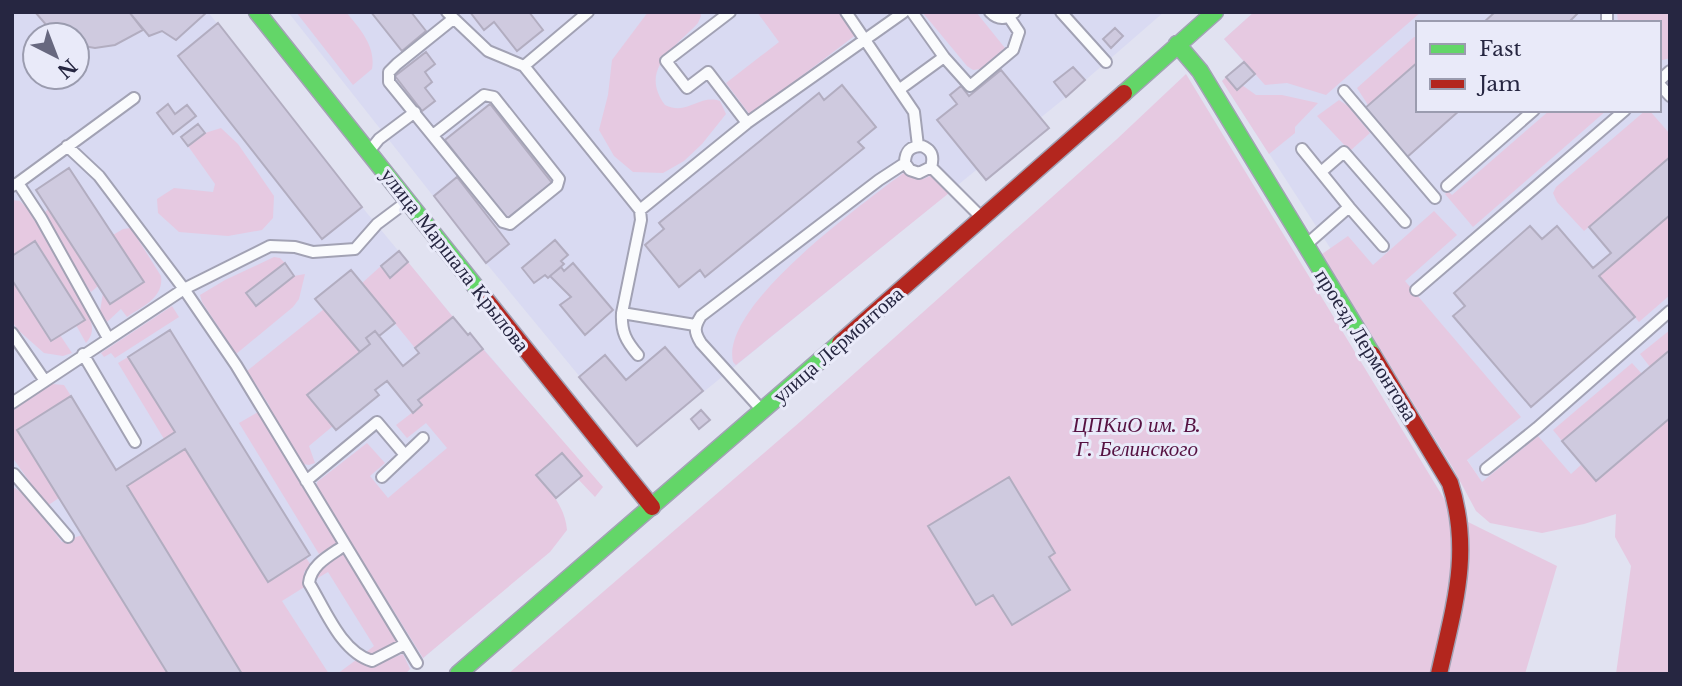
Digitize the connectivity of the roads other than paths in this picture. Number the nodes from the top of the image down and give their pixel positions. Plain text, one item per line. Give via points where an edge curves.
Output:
1 (257, 12) edge
2 (588, 12) edge
3 (730, 12) edge
4 (846, 12) edge
5 (904, 12) edge
6 (912, 12) edge
7 (990, 12) edge
8 (1061, 12) edge
9 (1214, 12) edge
10 (450, 15) edge
11 (1012, 15) edge
12 (866, 39) junction
13 (1177, 44) junction
14 (944, 57) junction
15 (1106, 62) dead end
16 (524, 66) junction
17 (900, 89) junction
18 (1343, 91) dead end
19 (134, 98) dead end
20 (415, 112) junction
21 (1532, 112) edge
22 (1623, 112) edge
23 (747, 123) junction
24 (433, 135) junction
25 (68, 146) junction
26 (918, 146) junction
27 (1302, 149) dead end
28 (369, 151) junction
29 (905, 163) junction
30 (931, 167) junction
31 (1321, 172) junction
32 (15, 184) edge
33 (1447, 186) dead end
34 (1435, 198) dead end
35 (408, 200) junction
36 (1349, 207) junction
37 (640, 210) junction
38 (983, 219) junction
39 (1405, 222) dead end
40 (1305, 246) junction
41 (1383, 246) dead end
42 (184, 289) junction
43 (1416, 290) dead end
44 (1670, 311) edge
45 (622, 313) junction
46 (695, 325) junction
47 (12, 333) edge
48 (108, 338) junction
49 (83, 354) junction
50 (638, 355) dead end
51 (45, 381) junction
52 (12, 403) edge
53 (763, 411) junction
54 (423, 438) dead end
55 (135, 442) dead end
56 (405, 455) junction
57 (1486, 469) dead end
58 (13, 474) edge
59 (382, 477) dead end
60 (306, 481) junction
61 (652, 508) junction
62 (68, 537) dead end
63 (345, 545) junction
64 (405, 644) junction
65 (416, 663) dead end
66 (458, 674) edge
67 (1439, 674) edge

1 - 28 street, улица Маршала Крылова
2 - 16 lane
3 - 23 lane via 666,61 687,89 708,72
4 - 12 lane
5 - 12 lane
6 - 14 lane
7 - 11 lane via 997,18
8 - 15 lane
9 - 13 street, улица Лермонтова
10 - 16 lane via 488,51
10 - 20 lane via 390,72 390,82
11 - 14 lane via 1019,32 1013,50 970,86
12 - 17 lane
12 - 23 lane
13 - 38 street, улица Лермонтова via 1126,85
13 - 40 street, проезд Лермонтова via 1200,71
14 - 17 lane
16 - 37 lane
17 - 26 lane via 914,112
18 - 34 lane
19 - 25 lane
20 - 24 lane
20 - 28 lane
21 - 33 lane
22 - 43 lane
23 - 37 lane
24 - 24 lane via 503,222 510,224 557,186 559,179 494,97 484,95
25 - 32 lane
25 - 42 lane via 99,176
26 - 29 lane via 908,151
26 - 30 lane via 932,154
27 - 31 lane
28 - 35 street, улица Маршала Крылова
29 - 30 lane via 915,173
29 - 46 lane
30 - 38 lane
31 - 36 lane
31 - 39 lane via 1344,152
32 - 48 lane via 41,218
35 - 42 lane via 355,249 313,252 270,246
35 - 61 street, улица Маршала Крылова
36 - 40 lane
36 - 41 lane
37 - 45 lane
38 - 53 street, улица Лермонтова
40 - 67 street, проезд Лермонтова via 1455,496 1462,563
42 - 48 lane
42 - 60 lane
44 - 57 lane
45 - 46 lane
45 - 50 lane via 623,335
46 - 53 lane via 701,343
47 - 51 lane
48 - 49 lane
49 - 51 lane
49 - 55 lane
51 - 52 lane
53 - 61 street, улица Лермонтова
54 - 56 lane
56 - 59 lane
56 - 60 lane via 377,422
58 - 62 lane
60 - 63 lane
61 - 66 street, улица Лермонтова
63 - 64 lane
63 - 64 lane via 320,562 309,583 343,639 360,657 372,661
64 - 65 lane

